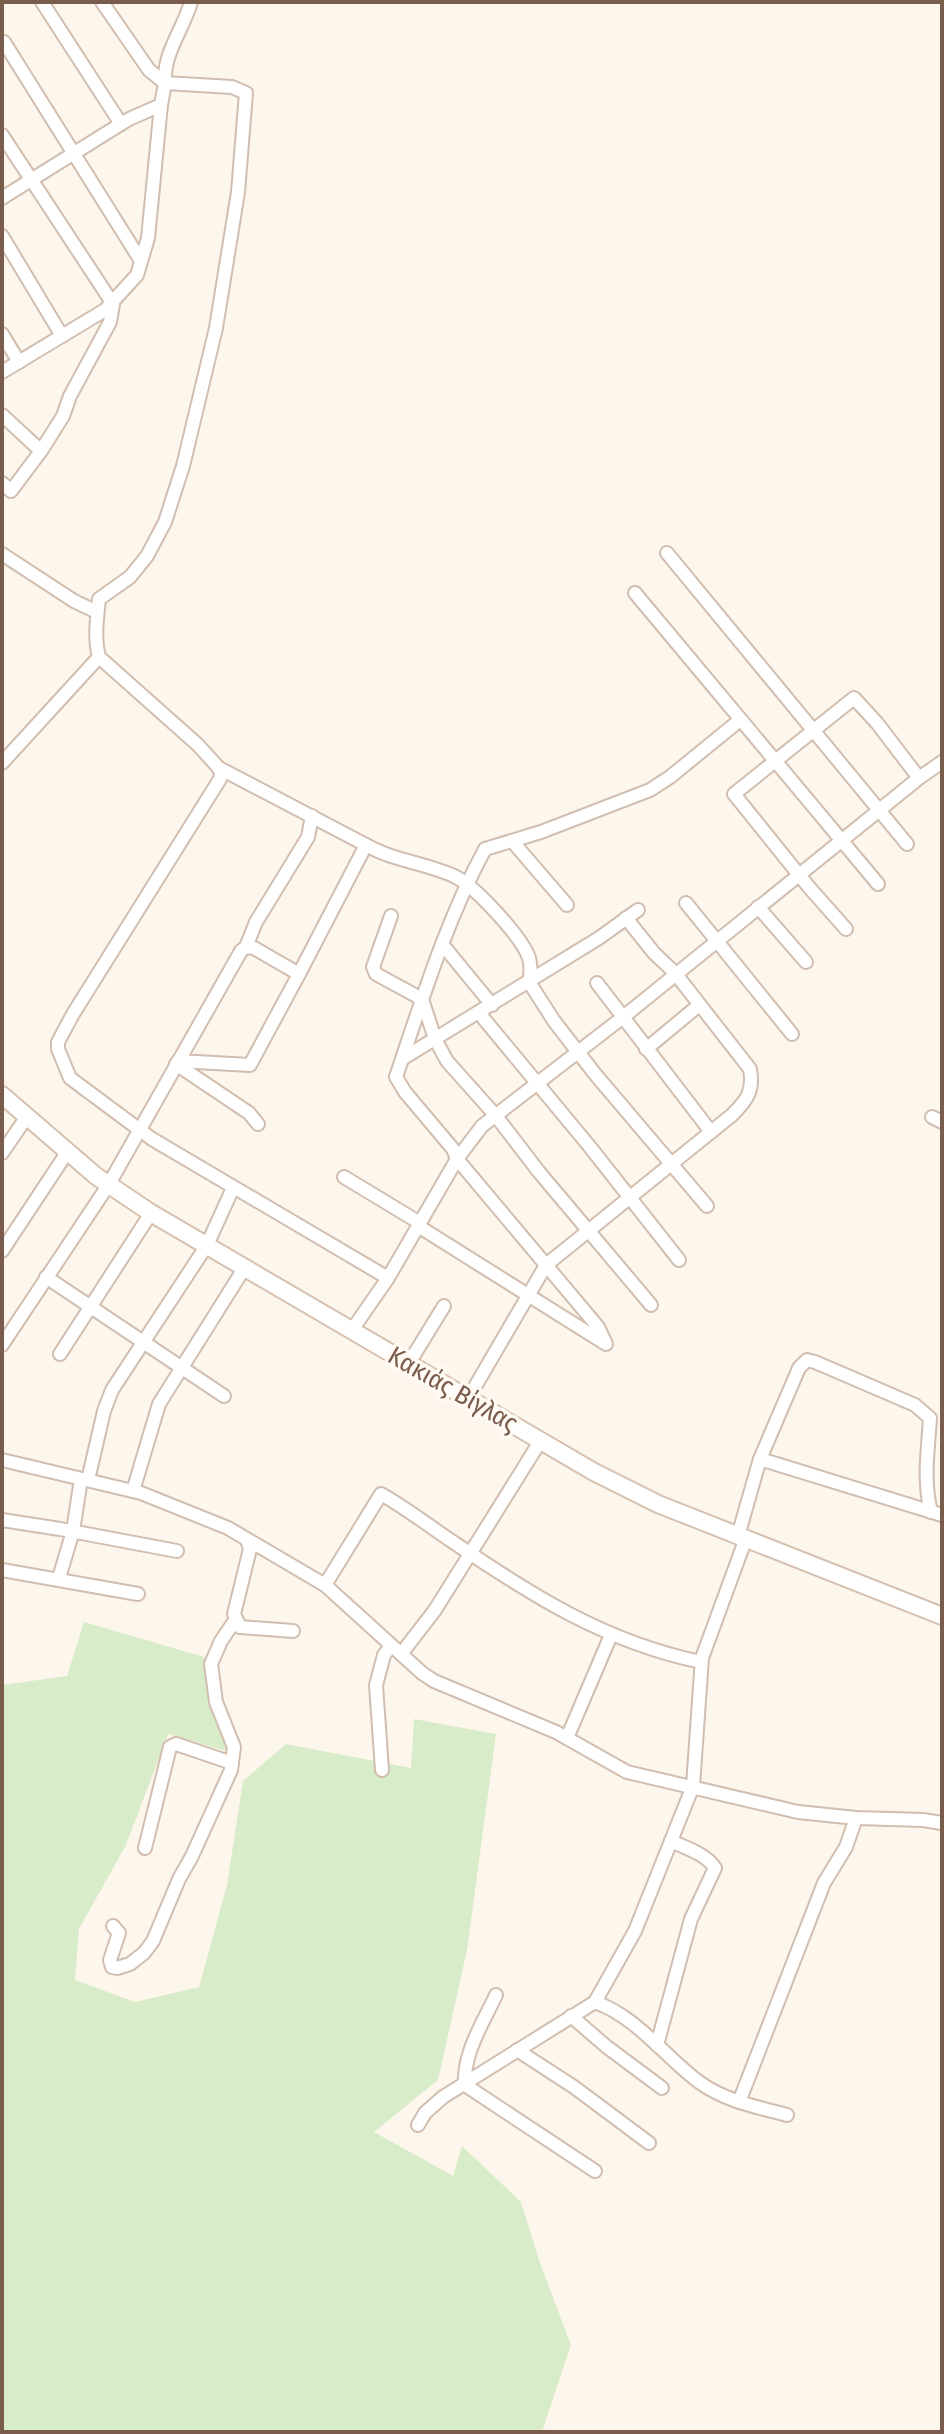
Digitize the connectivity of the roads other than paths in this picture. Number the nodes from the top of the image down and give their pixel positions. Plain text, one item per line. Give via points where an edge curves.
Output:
1 (42, 2) edge
2 (102, 2) edge
3 (178, 2) edge
4 (189, 7) edge
5 (2, 43) edge
6 (165, 83) junction
7 (161, 105) junction
8 (121, 124) junction
9 (2, 135) edge
10 (75, 153) junction
11 (32, 181) junction
12 (2, 198) edge
13 (2, 236) edge
14 (141, 261) junction
15 (113, 304) junction
16 (2, 334) edge
17 (62, 336) junction
18 (19, 362) junction
19 (2, 372) edge
20 (2, 415) edge
21 (41, 451) junction
22 (2, 483) edge
23 (667, 553) dead end
24 (2, 554) edge
25 (635, 593) dead end
26 (97, 612) junction
27 (99, 657) junction
28 (740, 720) junction
29 (815, 730) junction
30 (775, 760) junction
31 (942, 762) edge
32 (2, 763) edge
33 (219, 768) junction
34 (919, 778) junction
35 (880, 809) junction
36 (312, 816) junction
37 (841, 840) junction
38 (512, 841) junction
39 (907, 844) dead end
40 (366, 845) junction
41 (799, 874) junction
42 (466, 883) junction
43 (878, 884) dead end
44 (686, 903) dead end
45 (567, 905) dead end
46 (758, 907) junction
47 (638, 910) dead end
48 (391, 916) dead end
49 (626, 918) junction
50 (846, 929) dead end
51 (716, 941) junction
52 (442, 944) junction
53 (246, 947) junction
54 (806, 962) dead end
55 (675, 973) junction
56 (299, 974) junction
57 (529, 982) junction
58 (597, 983) dead end
59 (422, 999) junction
60 (492, 1005) junction
61 (698, 1006) junction
62 (479, 1013) junction
63 (622, 1018) junction
64 (792, 1034) dead end
65 (435, 1039) junction
66 (646, 1049) junction
67 (579, 1051) junction
68 (402, 1059) junction
69 (177, 1063) junction
70 (537, 1084) junction
71 (2, 1095) edge
72 (28, 1115) junction
73 (496, 1116) junction
74 (258, 1124) dead end
75 (139, 1130) junction
76 (711, 1132) junction
77 (68, 1151) junction
78 (2, 1153) edge
79 (457, 1159) junction
80 (672, 1164) junction
81 (344, 1177) dead end
82 (109, 1184) junction
83 (233, 1188) junction
84 (630, 1198) junction
85 (707, 1206) dead end
86 (151, 1213) junction
87 (419, 1224) junction
88 (588, 1231) junction
89 (207, 1245) junction
90 (2, 1251) edge
91 (679, 1260) dead end
92 (546, 1265) junction
93 (245, 1267) junction
94 (46, 1277) junction
95 (388, 1278) junction
96 (530, 1295) junction
97 (651, 1305) dead end
98 (444, 1306) dead end
99 (92, 1307) junction
100 (352, 1330) junction
101 (143, 1344) junction
102 (2, 1345) edge
103 (60, 1354) dead end
104 (409, 1363) junction
105 (181, 1369) junction
106 (224, 1396) dead end
107 (469, 1397) junction
108 (541, 1440) junction
109 (760, 1459) junction
110 (2, 1460) edge
111 (84, 1479) junction
112 (133, 1491) junction
113 (937, 1514) edge
114 (2, 1520) edge
115 (73, 1531) junction
116 (742, 1537) junction
117 (247, 1540) junction
118 (177, 1551) dead end
119 (471, 1554) junction
120 (2, 1570) edge
121 (59, 1578) junction
122 (325, 1585) junction
123 (138, 1594) dead end
124 (942, 1616) edge
125 (236, 1619) junction
126 (293, 1631) dead end
127 (611, 1635) junction
128 (396, 1650) junction
129 (701, 1662) junction
130 (567, 1738) junction
131 (232, 1763) junction
132 (382, 1770) dead end
133 (693, 1786) junction
134 (856, 1818) junction
135 (942, 1823) edge
136 (671, 1841) junction
137 (145, 1848) dead end
138 (113, 1926) dead end
139 (496, 1995) dead end
140 (595, 2002) junction
141 (571, 2016) junction
142 (657, 2045) junction
143 (517, 2050) junction
144 (465, 2085) junction
145 (662, 2088) dead end
146 (739, 2102) junction
147 (787, 2115) dead end
148 (418, 2125) dead end
149 (649, 2143) dead end
150 (595, 2171) dead end

1 - 8 street
2 - 6 street via 149,70
3 - 4 street
4 - 6 street via 168,56
5 - 10 street
6 - 7 street
6 - 26 street via 232,87 246,93 238,192 216,328 165,522 130,577 99,599
7 - 8 street
7 - 14 street via 148,238
8 - 10 street
9 - 11 street
10 - 11 street
10 - 14 street
11 - 12 street
11 - 15 street
13 - 17 street
14 - 15 street via 137,275
15 - 17 street
15 - 21 street via 110,322
16 - 18 street
17 - 18 street
18 - 19 street
20 - 21 street
21 - 22 street via 11,491
23 - 29 street
24 - 26 street
25 - 28 street
26 - 27 street
27 - 32 street
27 - 33 street
28 - 30 street
28 - 38 street via 650,790
29 - 30 street
29 - 34 street via 854,698
29 - 35 street
30 - 37 street
30 - 41 street via 734,794
31 - 34 street
33 - 36 street
33 - 75 street via 220,779 58,1042 70,1078
34 - 35 street
35 - 37 street
35 - 39 street
36 - 40 street
36 - 53 street via 308,837
37 - 41 street
37 - 43 street
38 - 42 street via 485,849
38 - 45 street
40 - 42 street
40 - 56 street
41 - 46 street
41 - 50 street
42 - 52 street
42 - 57 street via 526,952
44 - 51 street
46 - 51 street
46 - 54 street
47 - 49 street
48 - 59 street via 373,967 376,974
49 - 55 street
49 - 57 street
51 - 55 street
51 - 64 street
52 - 59 street
52 - 60 street
53 - 56 street
53 - 69 street
55 - 61 street
55 - 63 street
56 - 69 street via 250,1065
57 - 60 street
57 - 67 street
58 - 63 street
59 - 65 street
59 - 68 street
60 - 62 street
61 - 66 street
61 - 76 street via 750,1069 752,1082 746,1102
62 - 65 street
62 - 70 street
63 - 66 street
63 - 67 street
65 - 68 street
65 - 73 street via 447,1061
66 - 76 street
67 - 70 street
67 - 80 street
68 - 79 street via 396,1077
69 - 74 street
69 - 75 street
70 - 73 street
70 - 84 street
71 - 72 street, Κακιάς Βίγλας
72 - 77 street, Κακιάς Βίγλας
72 - 78 street
73 - 79 street
73 - 88 street
75 - 82 street
75 - 83 street
76 - 80 street
77 - 82 street, Κακιάς Βίγλας
77 - 90 street
79 - 87 street
79 - 92 street
80 - 84 street
80 - 85 street
81 - 87 street
82 - 86 street, Κακιάς Βίγλας
82 - 94 street
83 - 89 street
83 - 95 street
84 - 88 street
84 - 91 street
86 - 89 street, Κακιάς Βίγλας
86 - 99 street
87 - 95 street
87 - 96 street
88 - 92 street
88 - 97 street
89 - 93 street, Κακιάς Βίγλας
89 - 101 street
92 - 96 street
92 - 96 street via 606,1344
93 - 100 street, Κακιάς Βίγλας
93 - 105 street
94 - 99 street
94 - 102 street
95 - 100 street
96 - 107 street
98 - 104 street
99 - 101 street
99 - 103 street
100 - 104 street, Κακιάς Βίγλας
101 - 105 street
101 - 111 street via 112,1390
104 - 107 street, Κακιάς Βίγλας
105 - 106 street
105 - 112 street via 159,1404
107 - 108 street, Κακιάς Βίγλας
108 - 116 street, Κακιάς Βίγλας via 658,1504
108 - 119 street
109 - 113 street
109 - 113 street via 799,1368 807,1360 815,1362 915,1405 930,1418 927,1495
109 - 116 street
110 - 111 street
111 - 112 street
111 - 115 street
112 - 117 street
114 - 115 street
115 - 118 street
115 - 121 street
116 - 124 street, Κακιάς Βίγλας
116 - 129 street
117 - 122 street
117 - 125 street via 250,1549
119 - 122 street via 381,1494
119 - 127 street
119 - 128 street via 435,1610
120 - 121 street
121 - 123 street
122 - 128 street
125 - 126 street via 240,1627
125 - 131 street via 211,1664 216,1702 234,1747
127 - 129 street
127 - 130 street
128 - 130 street via 434,1681
128 - 132 street via 384,1655 376,1685
129 - 133 street
130 - 133 street via 627,1772
131 - 137 street via 176,1744 170,1747
131 - 138 street via 153,1941 130,1964 117,1968 110,1960 119,1933
133 - 134 street via 798,1812
133 - 136 street
134 - 135 street
134 - 146 street via 852,1836 824,1883
136 - 140 street via 635,1931
136 - 142 street via 715,1868 691,1919
139 - 144 street via 469,2054
140 - 141 street
140 - 142 street via 628,2019
141 - 143 street
141 - 145 street
142 - 146 street via 698,2082
143 - 144 street
143 - 149 street
144 - 148 street via 434,2104
144 - 150 street
146 - 147 street

